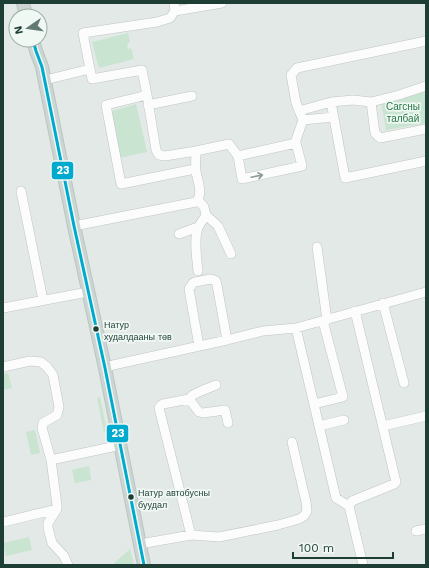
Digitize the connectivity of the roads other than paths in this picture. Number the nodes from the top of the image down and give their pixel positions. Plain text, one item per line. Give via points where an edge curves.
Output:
1 (222, 3) edge
2 (174, 7) edge
3 (426, 40) edge
4 (35, 48) edge
5 (42, 48) edge
6 (42, 67) junction
7 (90, 69) junction
8 (45, 80) junction
9 (426, 86) edge
10 (147, 95) junction
11 (192, 96) dead end
12 (331, 102) junction
13 (371, 102) junction
14 (148, 105) junction
15 (299, 111) junction
16 (334, 117) junction
17 (303, 120) junction
18 (426, 129) edge
19 (296, 144) junction
20 (196, 151) junction
21 (238, 156) junction
22 (426, 161) edge
23 (195, 169) junction
24 (21, 190) dead end
25 (198, 200) junction
26 (206, 215) junction
27 (74, 226) junction
28 (198, 227) junction
29 (179, 234) dead end
30 (317, 247) dead end
31 (231, 254) dead end
32 (198, 271) dead end
33 (88, 292) junction
34 (426, 292) edge
35 (43, 300) junction
36 (383, 303) junction
37 (3, 308) edge
38 (355, 311) junction
39 (325, 320) junction
40 (296, 328) junction
41 (227, 340) junction
42 (199, 346) junction
43 (3, 367) edge
44 (105, 368) junction
45 (404, 383) dead end
46 (216, 385) dead end
47 (188, 399) junction
48 (314, 404) junction
49 (426, 416) edge
50 (344, 420) dead end
51 (228, 423) dead end
52 (319, 426) junction
53 (383, 426) junction
54 (292, 442) dead end
55 (121, 445) junction
56 (51, 460) junction
57 (349, 506) junction
58 (57, 509) junction
59 (3, 522) edge
60 (426, 529) edge
61 (416, 531) dead end
62 (191, 535) junction
63 (140, 544) junction
64 (68, 565) edge
65 (144, 565) edge
66 (363, 565) edge

1 - 2 street
2 - 7 street via 170,18 157,22 83,33
3 - 15 street via 297,68 291,75
4 - 6 main road
5 - 6 main road
6 - 8 main road
7 - 8 street
7 - 10 street via 92,80 142,70
8 - 27 main road
9 - 13 street
10 - 14 street
10 - 23 street via 106,105 120,184
11 - 14 street
12 - 13 street
12 - 15 street
12 - 16 street
13 - 18 street via 375,133 380,138
14 - 20 street via 159,155
15 - 17 street
16 - 17 street
16 - 22 street via 345,178
17 - 19 street
19 - 21 street
21 -> 19 street via 242,179 302,166
20 - 21 street via 229,144
20 - 23 street
23 - 25 street via 200,192
24 - 35 street
25 - 26 street
25 - 27 street
26 - 28 street
26 - 31 street via 218,226
27 - 33 main road
28 - 29 street
28 - 32 street
30 - 39 street
33 - 35 street
33 - 44 main road
34 - 36 street
35 - 37 street
36 - 38 street
36 - 45 street
38 - 39 street
38 - 53 street
39 - 40 street
39 - 48 street via 343,397
40 - 41 street via 263,331
40 - 48 street
41 - 42 street
41 - 42 street via 216,281 212,279 195,282 190,289
42 - 44 street
43 - 56 street via 30,361 40,362 52,375 59,407 57,415 43,423 42,428
44 - 55 main road
46 - 47 street
47 - 51 street via 199,412 225,410
47 - 62 street via 163,404 159,408
48 - 52 street
49 - 53 street
50 - 52 street
52 - 57 street via 336,498
53 - 57 street via 396,482 352,501
54 - 62 street via 306,502 307,511 304,516 278,525 219,536
55 - 56 street
55 - 63 main road
56 - 58 street
57 - 66 street
58 - 59 street
58 - 64 street via 48,528 52,543 64,556
60 - 61 street
62 - 63 street
63 - 65 main road

